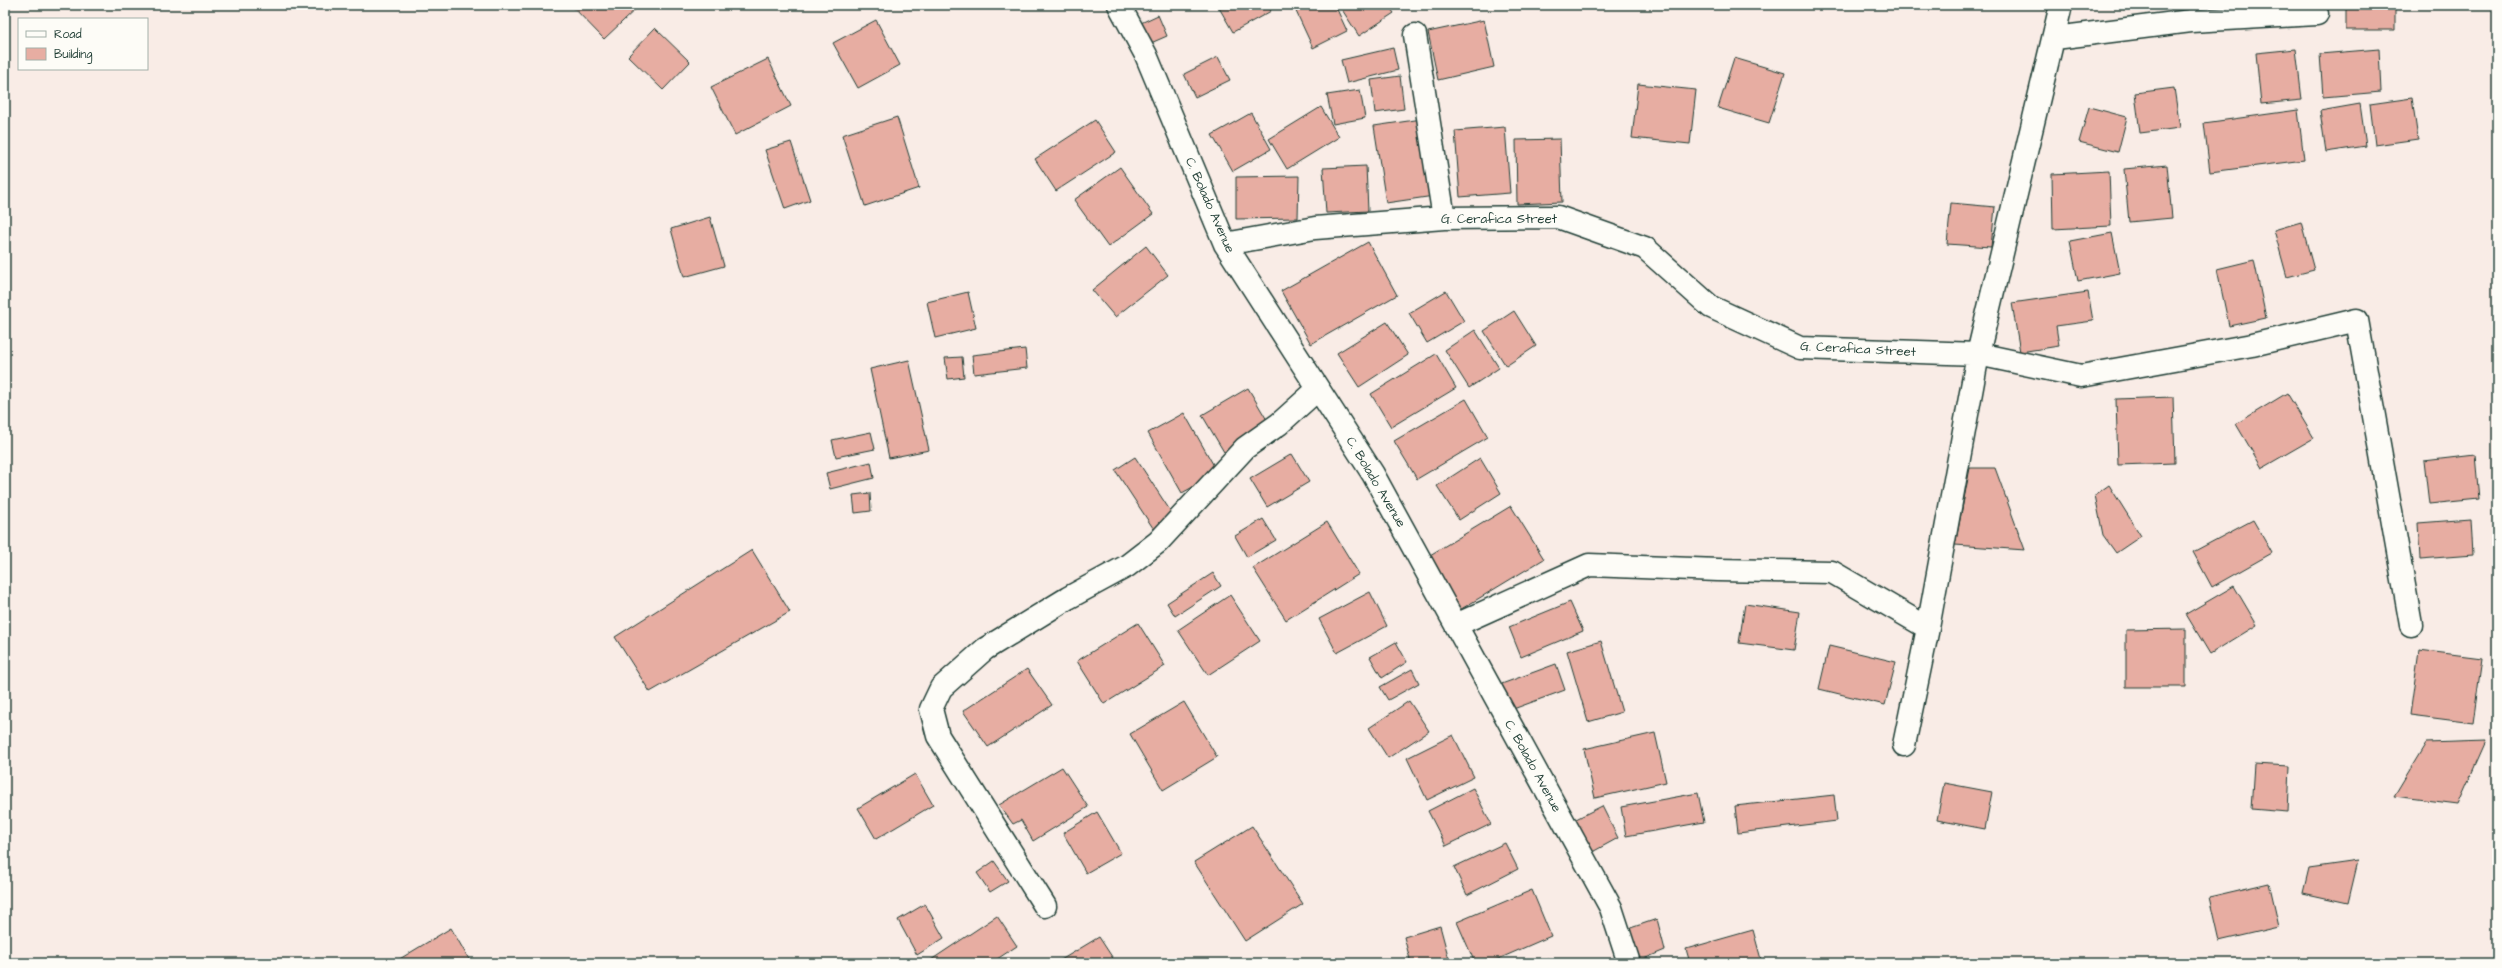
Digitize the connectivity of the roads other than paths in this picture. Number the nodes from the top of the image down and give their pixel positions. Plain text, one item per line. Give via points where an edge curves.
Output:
1 (1119, 5) edge
2 (2061, 5) edge
3 (2317, 14) dead end
4 (1414, 35) dead end
5 (2055, 38) junction
6 (1444, 218) junction
7 (1225, 244) junction
8 (1978, 354) junction
9 (1318, 389) junction
10 (1456, 625) junction
11 (2411, 625) dead end
12 (1928, 628) junction
13 (1904, 745) dead end
14 (1045, 906) dead end
15 (1628, 963) edge

1 - 7 street, C. Bolado Avenue via 1146,55
2 - 5 street
3 - 5 street via 2191,21
4 - 6 street
5 - 8 street
6 - 7 street, G. Cerafica Street via 1315,228
6 - 8 street, G. Cerafica Street via 1558,217 1645,248 1711,307 1800,348
7 - 9 street, C. Bolado Avenue
8 - 11 street, G. Cerafica Street via 2081,376 2252,345 2357,320
8 - 12 street
9 - 10 street, C. Bolado Avenue via 1373,474
9 - 14 street via 1279,424 1245,448 1158,542 1127,566 1068,598 985,649 941,688 931,708 938,736
10 - 12 street via 1589,565 1832,572
10 - 15 street, C. Bolado Avenue via 1611,908
12 - 13 street

